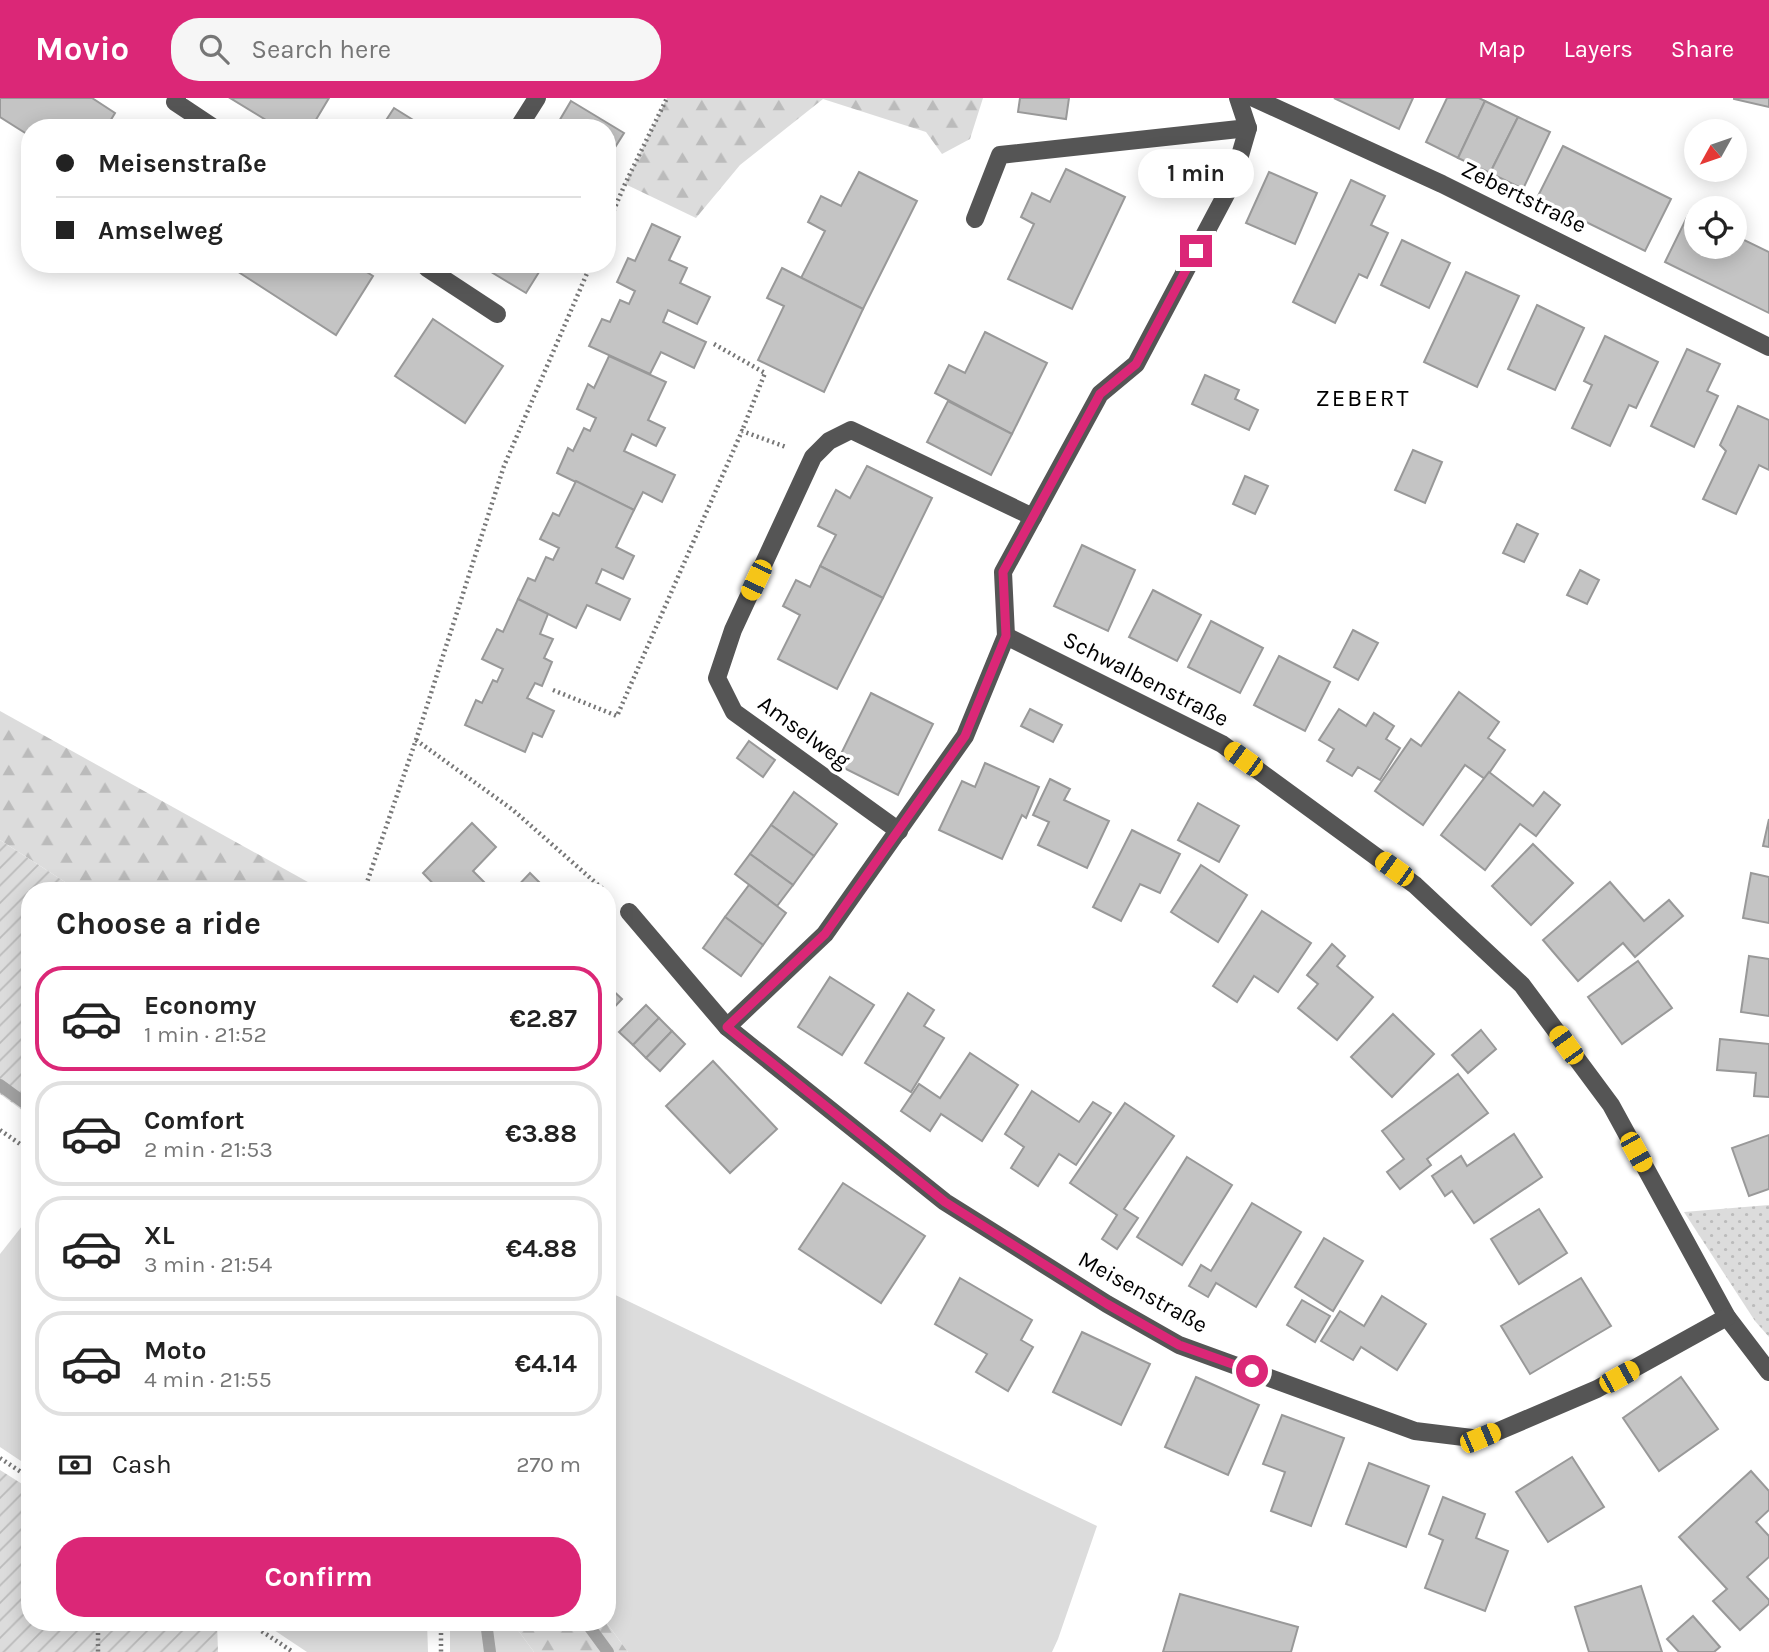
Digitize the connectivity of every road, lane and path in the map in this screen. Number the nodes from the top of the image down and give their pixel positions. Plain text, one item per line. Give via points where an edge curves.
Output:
1 (537, 98) edge
2 (667, 98) edge
3 (1238, 98) edge
4 (1254, 98) edge
5 (173, 99) edge
6 (201, 119) edge
7 (524, 119) edge
8 (1248, 128) junction
9 (616, 205) edge
10 (975, 219) dead end
11 (437, 273) edge
12 (587, 273) edge
13 (497, 314) dead end
14 (714, 344) dead end
15 (1769, 347) edge
16 (742, 430) junction
17 (813, 457) junction
18 (1033, 517) junction
19 (1006, 636) junction
20 (553, 690) dead end
21 (416, 740) junction
22 (899, 831) junction
23 (367, 882) edge
24 (595, 882) edge
25 (629, 912) dead end
26 (727, 1027) junction
27 (0, 1130) edge
28 (21, 1145) edge
29 (1727, 1317) junction
30 (1769, 1372) edge
31 (0, 1458) edge
32 (21, 1472) edge
33 (97, 1631) edge
34 (262, 1631) edge
35 (441, 1631) edge
36 (98, 1652) edge
37 (293, 1652) edge
38 (442, 1652) edge

1 - 7 street
2 - 9 path
3 - 8 street
4 - 15 street, Zebertstraße via 1442,184
5 - 6 street
8 - 10 street via 1000,155
8 - 18 street via 1232,183 1136,364 1100,394
11 - 13 street
12 - 21 path via 504,466
14 - 16 path via 765,373
16 - 17 path
16 - 20 path via 617,716
17 - 18 street, Amselweg via 829,441 851,430
17 - 22 street, Amselweg via 733,630 718,678 734,712
18 - 19 street via 1003,572
19 - 22 street via 965,736
19 - 29 street, Schwalbenstraße via 1222,744 1415,885 1522,985 1611,1105
21 - 23 path
21 - 24 path via 513,810
22 - 26 street via 825,934
25 - 26 street, Meisenstraße
26 - 29 street, Meisenstraße via 945,1202 1107,1304 1179,1345 1415,1431 1480,1438 1597,1390
27 - 28 path
29 - 30 street, Schwalbenstraße
31 - 32 path
33 - 36 path
34 - 37 path
35 - 38 path

